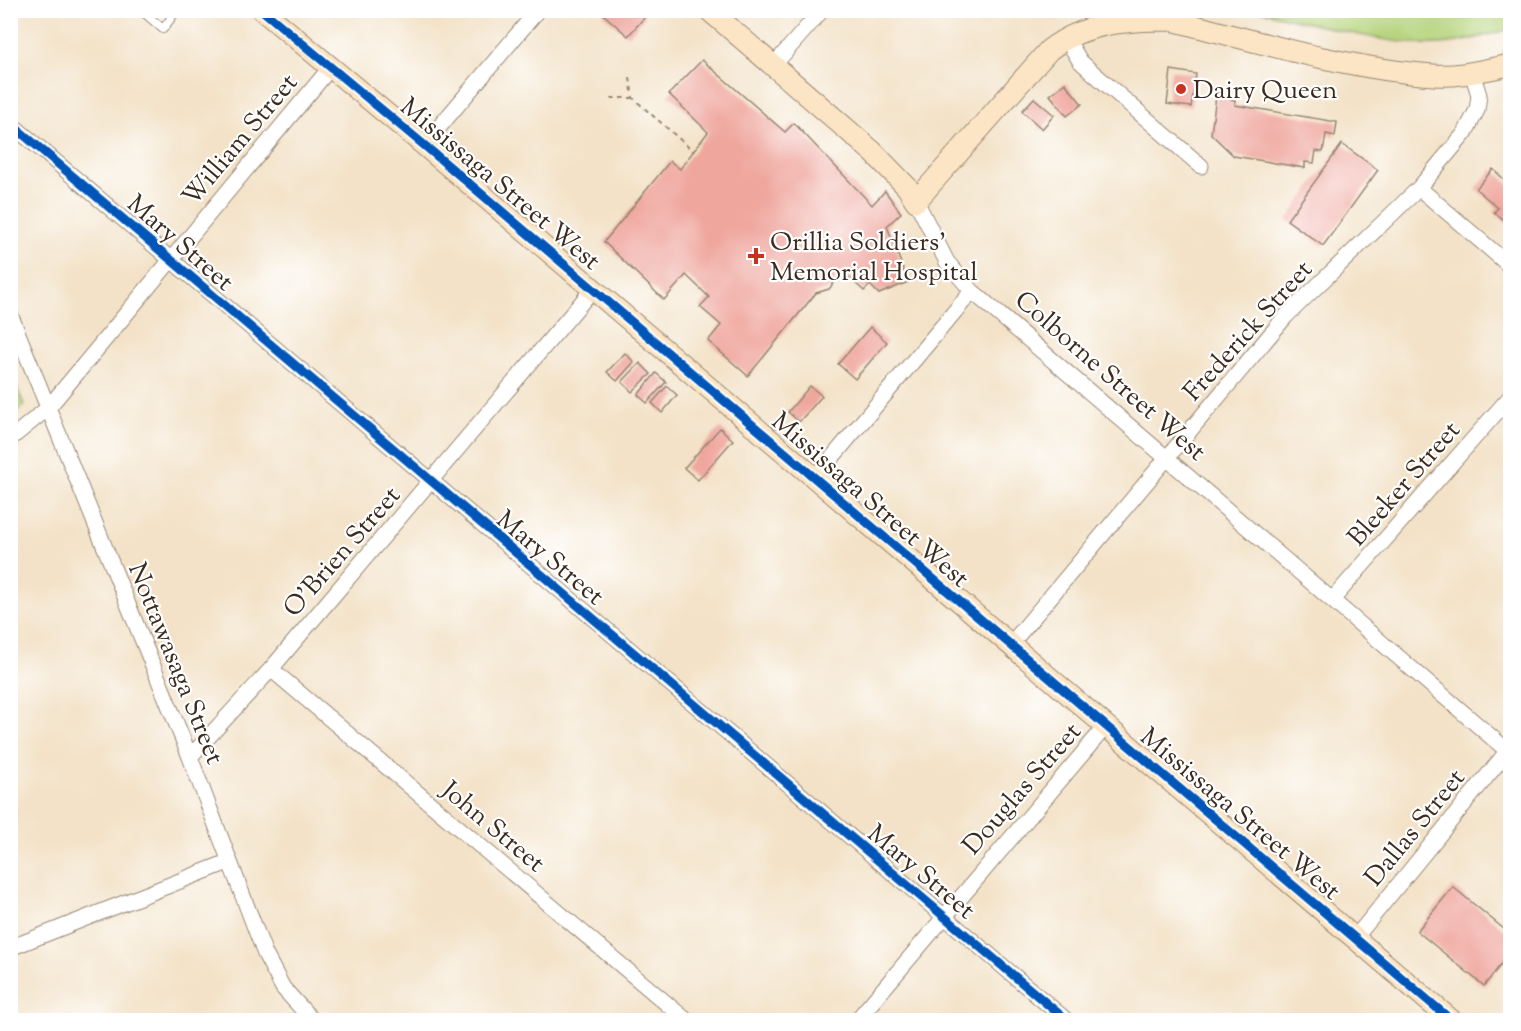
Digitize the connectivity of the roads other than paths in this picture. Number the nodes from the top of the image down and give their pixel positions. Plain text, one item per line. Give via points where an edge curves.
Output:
1 (141, 10) edge
2 (177, 10) edge
3 (262, 10) edge
4 (538, 10) edge
5 (709, 10) edge
6 (822, 10) edge
7 (1112, 17) edge
8 (1066, 38) junction
9 (1510, 65) edge
10 (773, 66) junction
11 (330, 68) junction
12 (1472, 73) junction
13 (10, 123) edge
14 (424, 145) junction
15 (1201, 166) dead end
16 (1419, 188) junction
17 (916, 201) junction
18 (169, 260) junction
19 (1510, 266) edge
20 (593, 288) junction
21 (972, 291) junction
22 (10, 314) edge
23 (1510, 397) edge
24 (48, 408) junction
25 (10, 439) edge
26 (1167, 459) junction
27 (815, 478) junction
28 (430, 483) junction
29 (1332, 600) junction
30 (1010, 645) junction
31 (271, 669) junction
32 (1106, 726) junction
33 (1510, 750) edge
34 (190, 757) junction
35 (228, 862) junction
36 (944, 916) junction
37 (1355, 938) junction
38 (10, 948) edge
39 (312, 1020) edge
40 (686, 1020) edge
41 (857, 1020) edge
42 (1066, 1020) edge
43 (1451, 1020) edge

1 - 2 lane via 163,29
3 - 11 street, Mississaga Street West
4 - 14 street
5 - 10 street, Colborne Street West
6 - 10 street
7 - 8 street
7 - 12 street via 1172,20 1367,67 1435,75
8 - 15 street via 1080,61
8 - 17 street via 1049,50 999,104
9 - 12 street
10 - 17 street, Colborne Street West via 879,158
11 - 14 street, Mississaga Street West
11 - 18 street, William Street
12 - 16 street, Frederick Street via 1479,95 1466,134
13 - 18 street, Mary Street
14 - 20 street, Mississaga Street West
16 - 19 street
16 - 26 street, Frederick Street via 1286,316
17 - 21 street, Colborne Street West via 947,262
18 - 24 street, William Street
18 - 28 street, Mary Street
20 - 27 street, Mississaga Street West
20 - 28 street, O'Brien Street
21 - 26 street, Colborne Street West
21 - 27 street
22 - 24 street, Nottawasaga Street
23 - 29 street, Bleeker Street
24 - 25 street, William Street
24 - 34 street, Nottawasaga Street
26 - 29 street, Colborne Street West
26 - 30 street, Frederick Street
27 - 30 street, Mississaga Street West
28 - 31 street, O'Brien Street
28 - 36 street, Mary Street
29 - 33 street, Colborne Street West
30 - 32 street, Mississaga Street West
31 - 34 street, O'Brien Street
31 - 40 street, John Street
32 - 36 street, Douglas Street
32 - 37 street, Mississaga Street West
33 - 37 street, Dallas Street
34 - 35 street, Nottawasaga Street
35 - 38 street
35 - 39 street, Nottawasaga Street via 275,973
36 - 41 street, Douglas Street
36 - 42 street, Mary Street
37 - 43 street, Mississaga Street West

